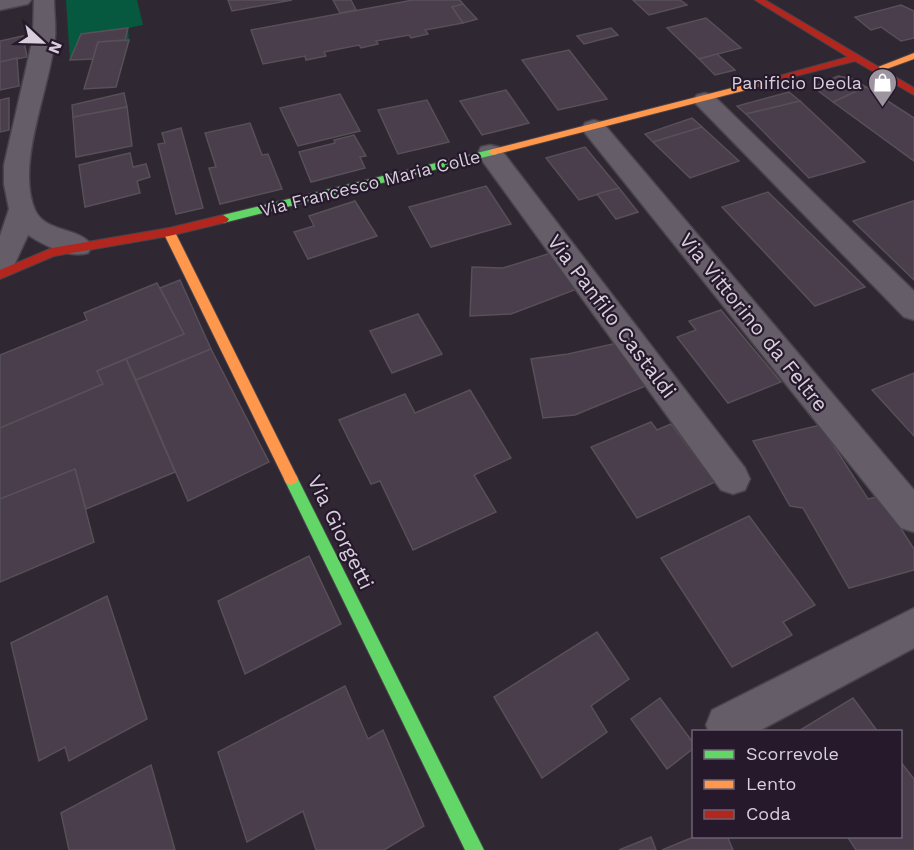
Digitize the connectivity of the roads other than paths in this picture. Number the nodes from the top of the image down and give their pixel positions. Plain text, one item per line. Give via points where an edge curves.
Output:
1 (21, 0) edge
2 (44, 0) edge
3 (759, 0) edge
4 (0, 4) edge
5 (914, 56) edge
6 (858, 57) junction
7 (878, 69) junction
8 (914, 92) edge
9 (705, 100) junction
10 (594, 128) junction
11 (490, 153) junction
12 (21, 211) junction
13 (169, 232) junction
14 (78, 246) junction
15 (0, 267) edge
16 (0, 275) edge
17 (914, 309) edge
18 (733, 478) dead end
19 (914, 516) edge
20 (914, 627) edge
21 (727, 725) dead end
22 (475, 850) edge

1 - 4 street
2 - 12 street via 44,38 17,165
3 - 6 street
5 - 7 street
6 - 7 street
6 - 9 street, Via Francesco Maria Colle
7 - 8 street
9 - 10 street, Via Francesco Maria Colle
9 - 17 street
10 - 11 street, Via Francesco Maria Colle
10 - 19 street, Via Vittorino da Feltre
11 - 13 street, Via Francesco Maria Colle
11 - 18 street, Via Panfilo Castaldi
12 - 14 street via 41,232
12 - 15 street
13 - 14 street, Via Francesco Maria Colle
13 - 22 street, Via Giorgetti
14 - 16 street, Via Francesco Maria Colle via 33,259
20 - 21 street

